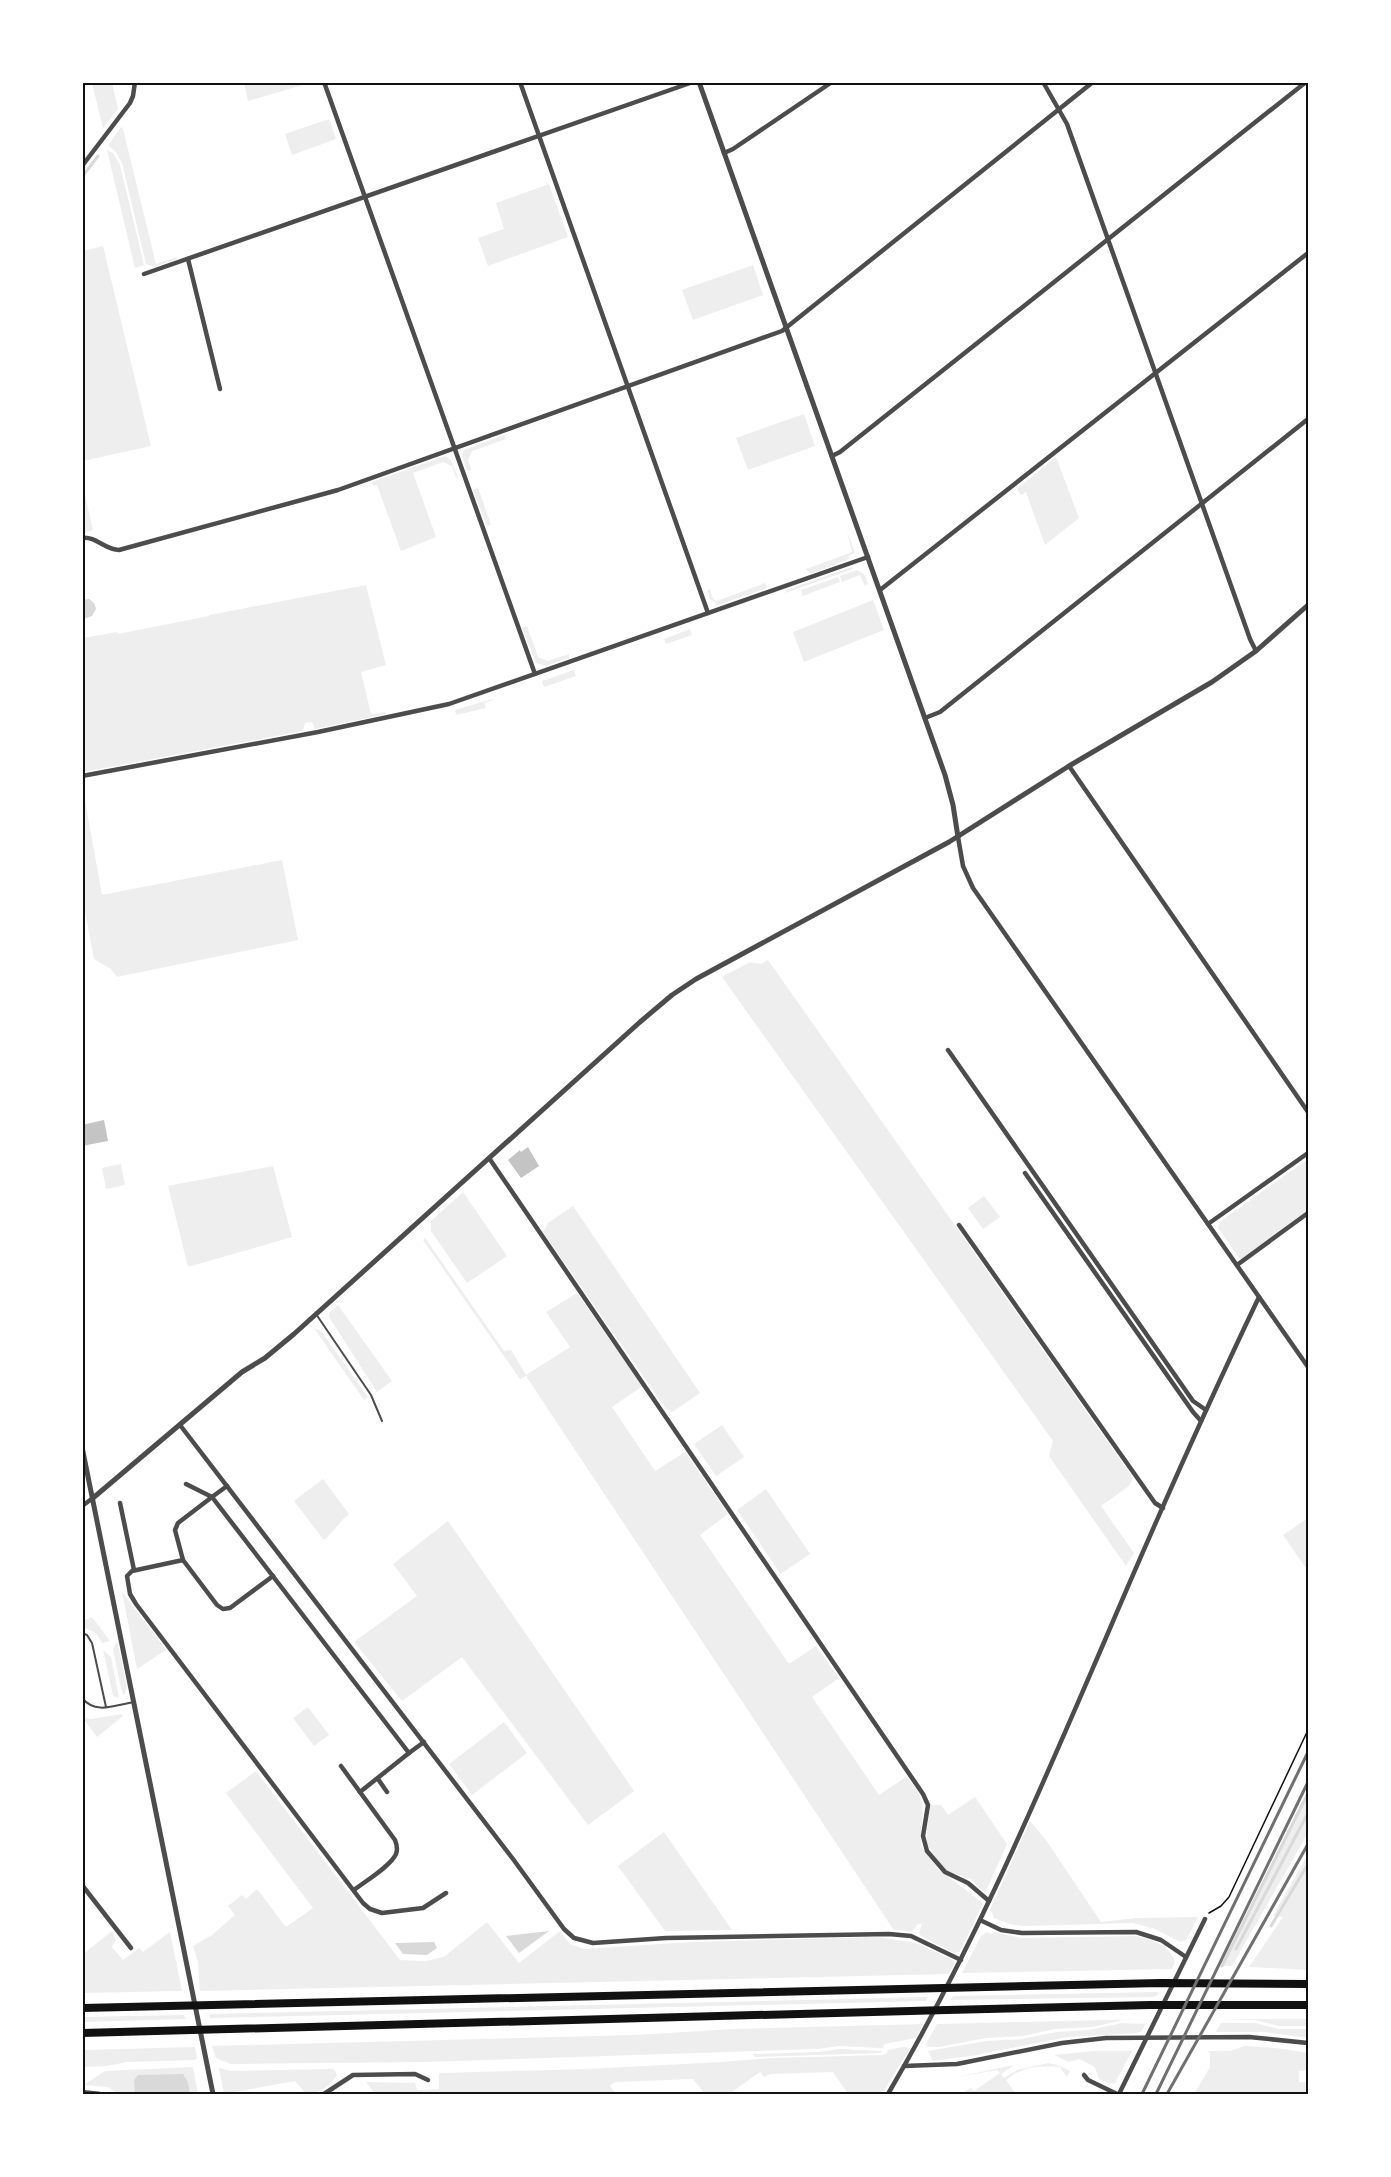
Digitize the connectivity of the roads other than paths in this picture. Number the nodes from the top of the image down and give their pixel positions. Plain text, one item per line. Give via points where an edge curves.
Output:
1 (135, 82) edge
2 (324, 82) edge
3 (520, 82) edge
4 (693, 82) edge
5 (699, 82) edge
6 (832, 82) edge
7 (1043, 82) edge
8 (1093, 82) edge
9 (1306, 82) edge
10 (1060, 109) junction
11 (539, 136) junction
12 (724, 153) junction
13 (82, 166) edge
14 (366, 198) junction
15 (1108, 241) junction
16 (1308, 253) edge
17 (188, 259) junction
18 (144, 274) dead end
19 (786, 327) junction
20 (1156, 373) junction
21 (628, 387) junction
22 (220, 389) dead end
23 (1308, 419) edge
24 (455, 449) junction
25 (832, 456) junction
26 (1202, 502) junction
27 (82, 538) edge
28 (868, 557) junction
29 (880, 590) junction
30 (1308, 605) edge
31 (708, 613) junction
32 (1257, 651) junction
33 (535, 674) junction
34 (925, 718) junction
35 (1069, 766) junction
36 (82, 776) edge
37 (958, 837) junction
38 (948, 1050) dead end
39 (1308, 1112) edge
40 (1308, 1153) edge
41 (489, 1158) junction
42 (1025, 1173) dead end
43 (1308, 1213) edge
44 (1209, 1224) junction
45 (959, 1225) dead end
46 (1237, 1264) junction
47 (1259, 1297) junction
48 (316, 1314) junction
49 (1308, 1367) edge
50 (1206, 1410) junction
51 (382, 1420) dead end
52 (1201, 1420) junction
53 (180, 1425) junction
54 (82, 1447) edge
55 (186, 1484) dead end
56 (227, 1486) junction
57 (212, 1497) junction
58 (93, 1498) junction
59 (120, 1503) dead end
60 (82, 1506) edge
61 (1163, 1508) junction
62 (183, 1560) junction
63 (134, 1570) junction
64 (273, 1576) junction
65 (82, 1633) edge
66 (82, 1698) edge
67 (134, 1702) junction
68 (106, 1707) junction
69 (424, 1742) junction
70 (409, 1753) junction
71 (341, 1766) dead end
72 (378, 1779) junction
73 (360, 1792) junction
74 (387, 1792) dead end
75 (82, 1885) edge
76 (354, 1890) junction
77 (446, 1893) dead end
78 (989, 1901) junction
79 (1205, 1918) road end
80 (980, 1920) junction
81 (131, 1948) dead end
82 (1186, 1957) junction
83 (961, 1960) junction
84 (1308, 1984) edge
85 (1308, 2005) edge
86 (82, 2008) edge
87 (82, 2033) edge
88 (1308, 2043) edge
89 (904, 2066) junction
90 (1084, 2075) dead end
91 (428, 2080) dead end
92 (82, 2092) edge
93 (100, 2094) edge
94 (213, 2094) edge
95 (324, 2094) edge
96 (888, 2094) edge
97 (1118, 2094) edge

1 - 13 street via 129,103
2 - 14 street
3 - 11 street
4 - 11 street
5 - 12 street
6 - 12 street
7 - 10 street
8 - 10 street
9 - 15 street
10 - 15 street
10 - 19 street
11 - 14 street
11 - 21 street
12 - 19 street
14 - 17 street
14 - 24 street
15 - 20 street
15 - 25 street
16 - 20 street
17 - 18 street
17 - 22 street
19 - 21 street
19 - 25 street
20 - 26 street
20 - 29 street
21 - 24 street
21 - 31 street
23 - 26 street
24 - 27 street via 303,500 122,550
24 - 33 street
25 - 28 street
26 - 32 street
26 - 34 street via 940,712
28 - 29 street
28 - 31 street
29 - 34 street
30 - 32 street
31 - 33 street
32 - 35 street
33 - 36 street via 439,707
34 - 37 street via 951,794
35 - 37 street
35 - 39 street
37 - 41 street via 683,987
37 - 44 street via 963,866 974,888
38 - 50 street via 1193,1401
40 - 44 street
41 - 48 street
41 - 78 street via 923,1794 928,1805 923,1836 927,1851 945,1872 968,1883
42 - 52 street
43 - 46 street
44 - 46 street
45 - 61 street via 1155,1503
46 - 47 street
47 - 49 street
47 - 50 street
48 - 51 lane via 371,1395
48 - 53 street
50 - 52 street
52 - 61 street
53 - 56 street
53 - 58 street
54 - 58 street
55 - 57 street
56 - 57 street
56 - 69 street
57 - 62 street via 176,1527
57 - 64 street
58 - 60 street
58 - 67 street
59 - 63 street
61 - 78 street
62 - 63 street
62 - 64 street via 223,1609 233,1606
63 - 76 street via 127,1576 135,1604
64 - 70 street
65 - 68 lane via 93,1646
66 - 68 lane via 94,1708
67 - 68 lane
67 - 94 street
69 - 70 street
69 - 83 street via 569,1934 580,1941 889,1934 911,1936
70 - 72 street
71 - 73 street
72 - 73 street
72 - 74 street
73 - 76 street via 398,1848 391,1862
75 - 81 street
76 - 77 street via 367,1908 382,1913 423,1908
78 - 80 street
79 - 82 street
80 - 82 street via 1001,1930 1022,1933 1137,1932 1161,1940
80 - 83 street
82 - 97 street
83 - 89 street
84 - 86 highway via 1161,1983
85 - 87 highway via 921,2010
88 - 89 street via 1214,2037 1083,2040 957,2064
89 - 96 street
90 - 97 street
91 - 95 street via 415,2074 353,2075
92 - 93 street

